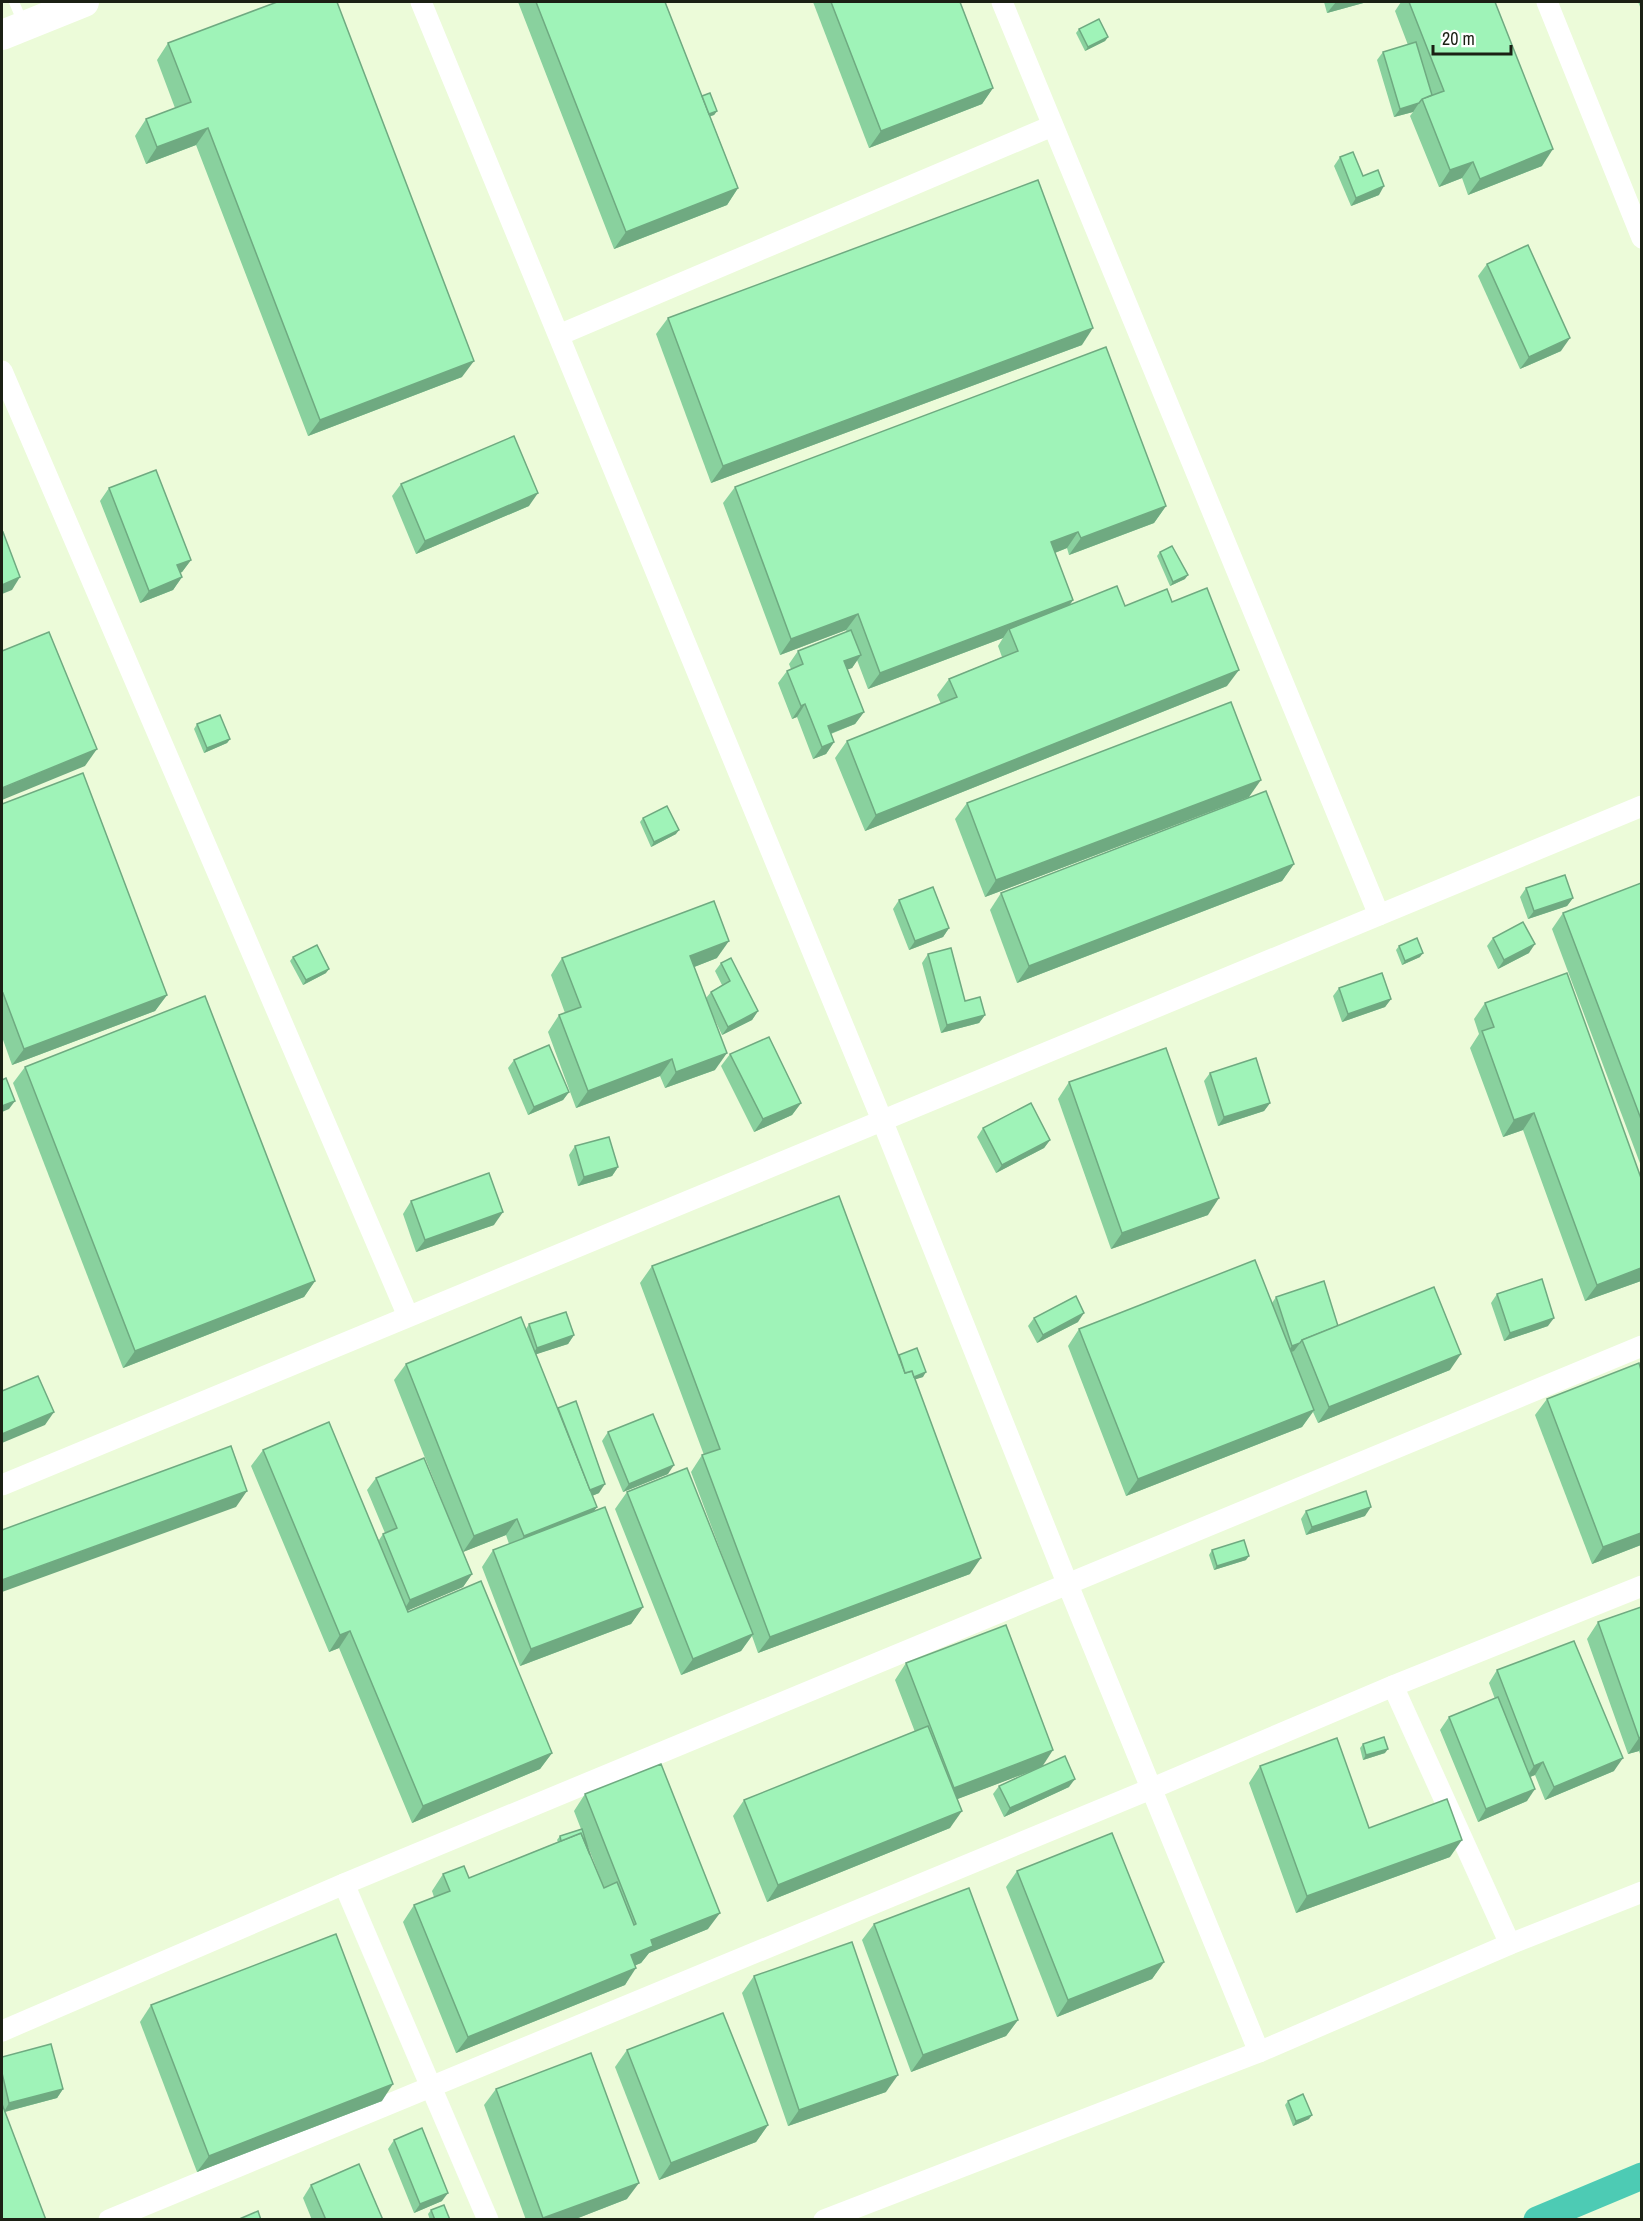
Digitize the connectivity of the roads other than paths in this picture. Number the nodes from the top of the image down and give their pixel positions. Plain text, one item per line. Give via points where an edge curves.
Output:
1 (84, 2) edge
2 (421, 2) edge
3 (1002, 2) edge
4 (1547, 2) edge
5 (13, 21) edge
6 (1052, 126) junction
7 (1641, 238) edge
8 (559, 335) junction
9 (3, 377) edge
10 (1641, 806) edge
11 (1379, 915) junction
12 (882, 1120) junction
13 (408, 1316) junction
14 (1641, 1346) edge
15 (2, 1485) edge
16 (1068, 1585) junction
17 (1641, 1586) edge
18 (1393, 1686) junction
19 (1153, 1788) junction
20 (344, 1884) junction
21 (1641, 1892) edge
22 (1510, 1944) junction
23 (2, 2031) edge
24 (1259, 2052) junction
25 (432, 2086) junction
26 (109, 2220) edge
27 (488, 2220) edge
28 (824, 2220) edge

1 - 5 street
2 - 8 street
3 - 6 street
4 - 7 street
6 - 8 street
6 - 11 street
8 - 12 street
9 - 13 street
10 - 11 street
11 - 12 street
12 - 13 street
12 - 16 street
13 - 15 street
14 - 16 street
16 - 19 street
16 - 20 street
17 - 18 street
18 - 19 street
18 - 22 street
19 - 24 street
19 - 25 street
20 - 23 street
20 - 25 street
21 - 22 street
22 - 24 street
24 - 28 street
25 - 26 street
25 - 27 street

